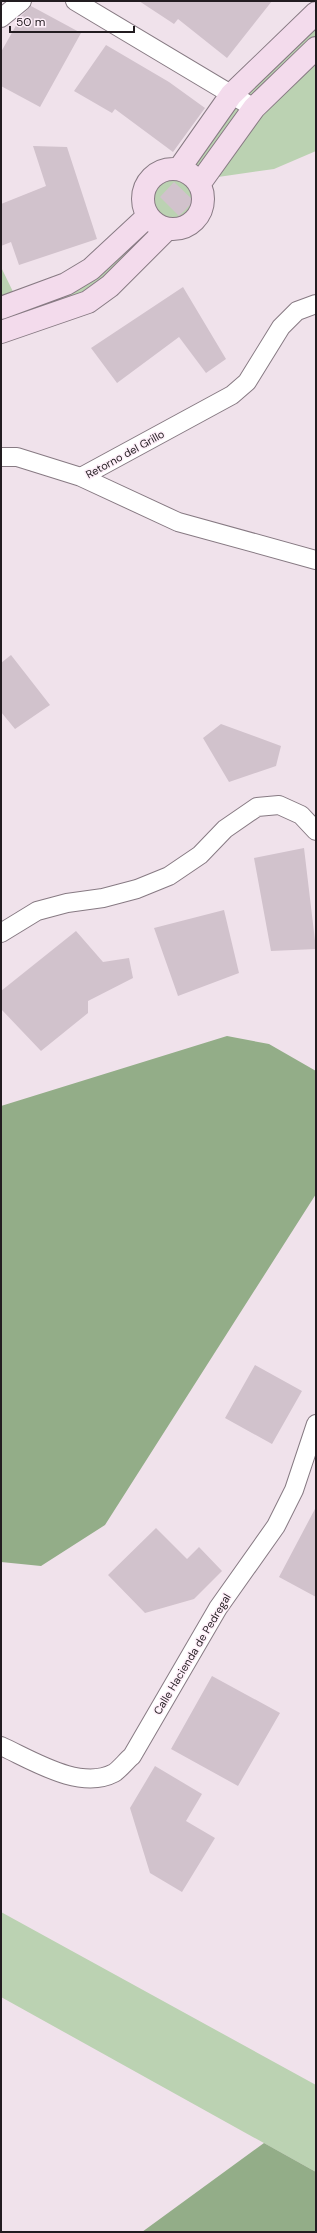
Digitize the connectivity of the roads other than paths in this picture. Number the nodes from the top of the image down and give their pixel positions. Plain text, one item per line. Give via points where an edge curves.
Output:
1 (22, 1) edge
2 (75, 1) edge
3 (316, 13) edge
4 (1, 18) edge
5 (316, 48) edge
6 (231, 95) junction
7 (254, 108) junction
8 (179, 168) junction
9 (200, 183) junction
10 (148, 216) junction
11 (167, 229) junction
12 (316, 304) edge
13 (1, 308) edge
14 (1, 332) edge
15 (1, 457) edge
16 (81, 477) junction
17 (316, 560) edge
18 (316, 831) edge
19 (1, 933) edge
20 (316, 1424) edge
21 (1, 1746) edge

1 - 4 street
2 - 6 street
3 - 6 street
5 - 7 street
6 - 7 street
6 - 8 street
7 - 9 street
8 - 9 street via 194,176
8 - 10 street via 162,170 148,181 142,197
9 - 11 street via 204,200 198,216 184,227
10 - 11 street via 159,226
10 - 13 street via 91,269 66,284
11 - 14 street via 110,286 88,302
12 - 16 street, Retorno del Grillo via 297,311 281,327 247,382 232,395
15 - 16 street via 17,457
16 - 17 street, Retorno del Grillo via 178,522
18 - 19 street via 301,815 278,804 257,807 225,830 200,855 169,876 103,898 67,903 38,911
20 - 21 street, Calle Hacienda de Pedregal via 294,1490 276,1526 218,1608 132,1756 114,1773 91,1779 61,1774

